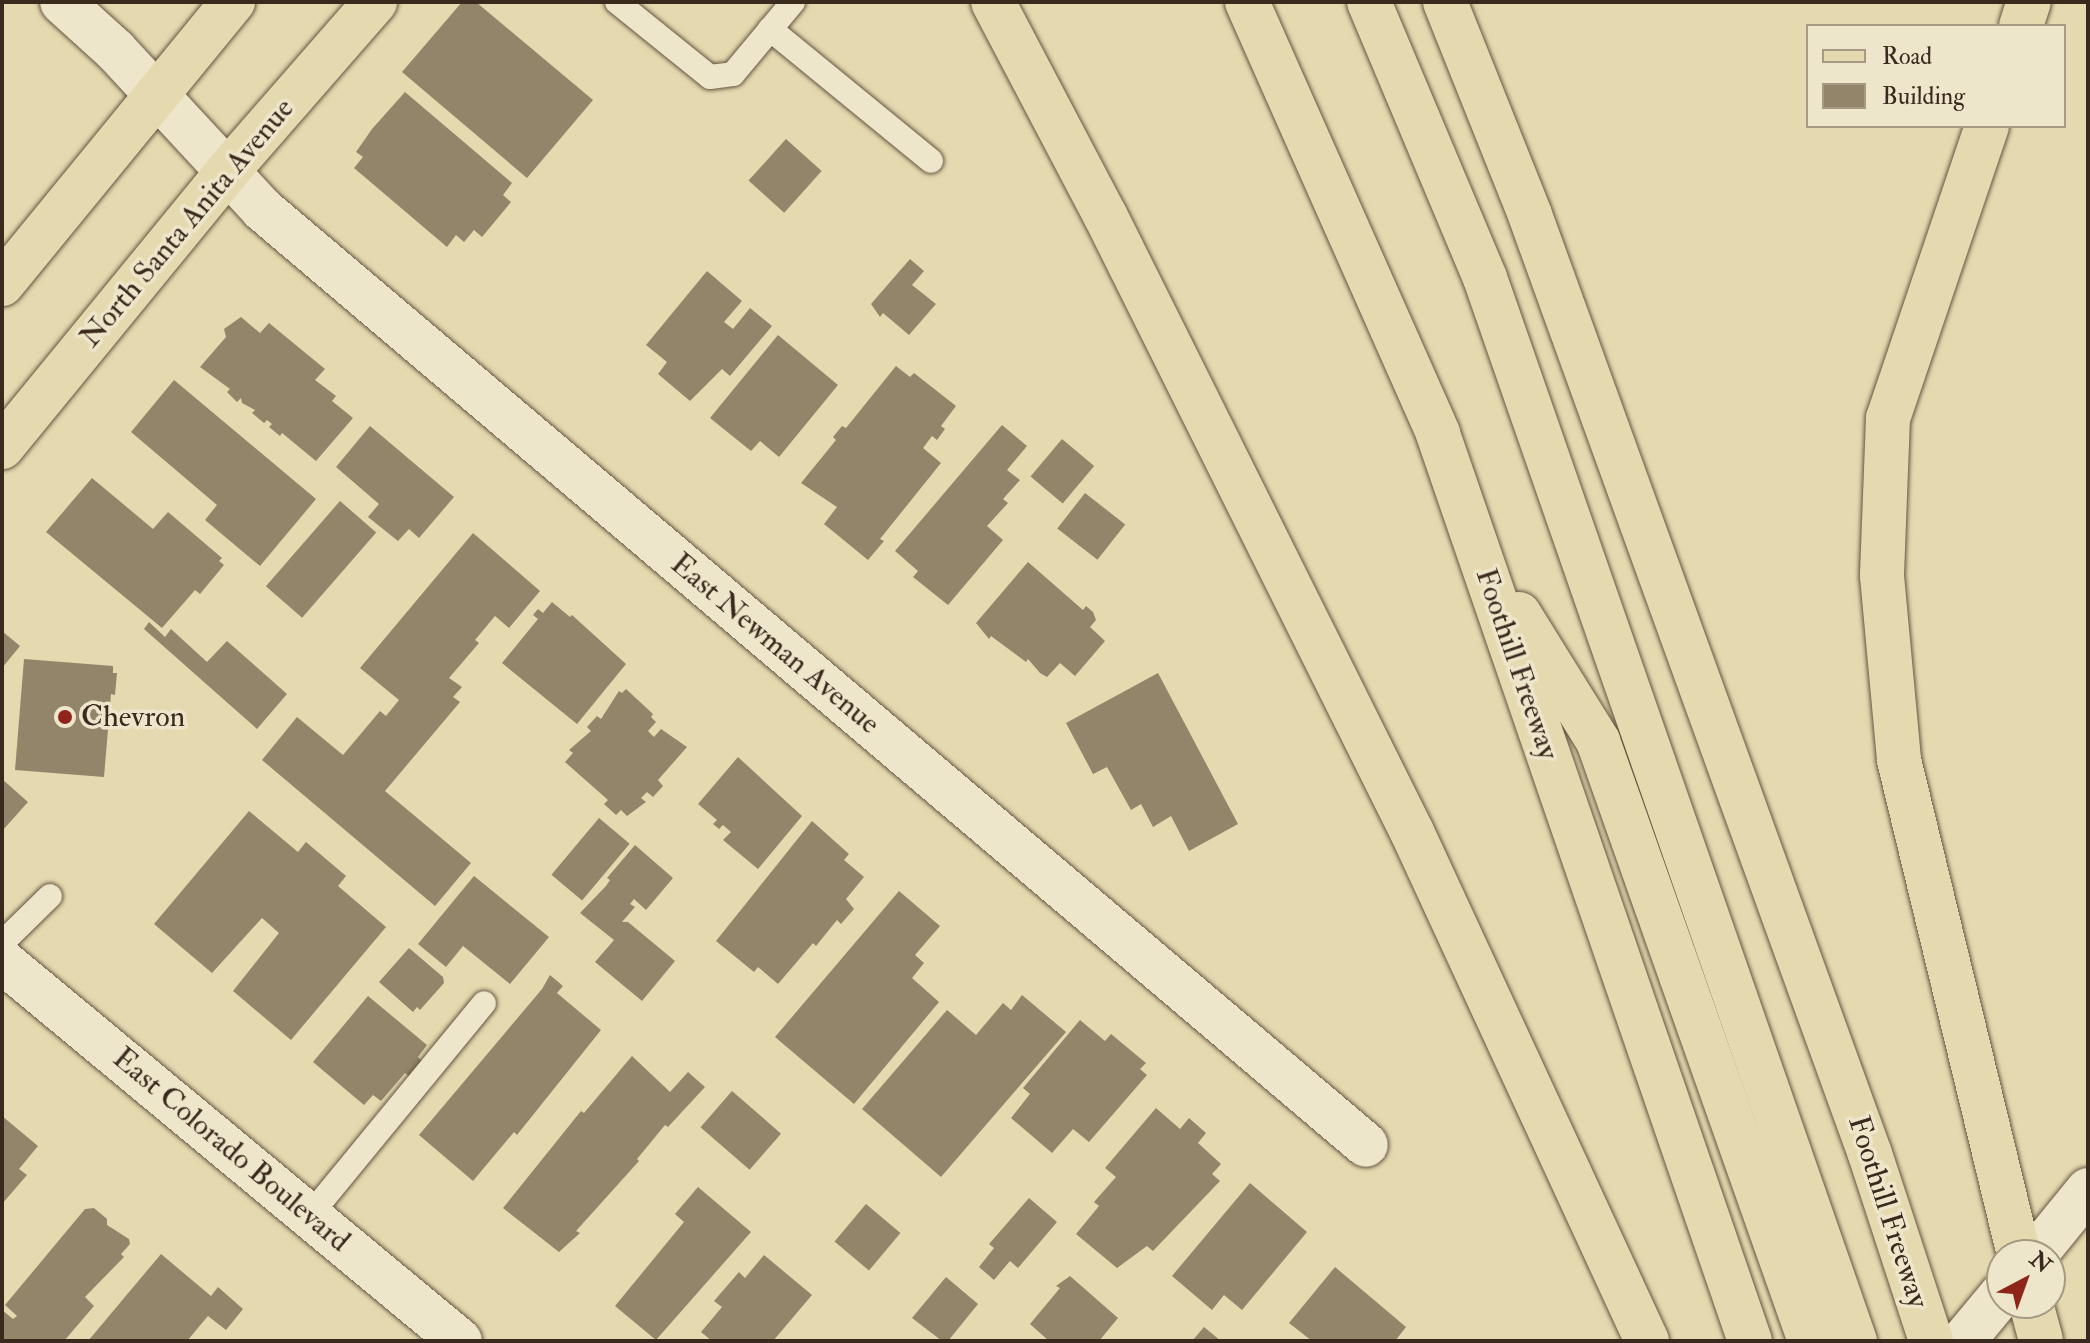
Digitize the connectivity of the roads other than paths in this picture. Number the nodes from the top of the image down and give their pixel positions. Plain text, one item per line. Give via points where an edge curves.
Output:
1 (62, 2) edge
2 (233, 2) edge
3 (375, 2) edge
4 (617, 2) edge
5 (793, 2) edge
6 (993, 2) edge
7 (1247, 2) edge
8 (1369, 2) edge
9 (1445, 2) edge
10 (2029, 2) edge
11 (2022, 24) edge
12 (770, 29) junction
13 (155, 97) junction
14 (1986, 128) edge
15 (931, 161) dead end
16 (226, 173) junction
17 (2, 284) edge
18 (2, 447) edge
19 (1477, 547) junction
20 (50, 896) dead end
21 (2, 943) edge
22 (2, 961) edge
23 (484, 1003) dead end
24 (1366, 1145) dead end
25 (2088, 1190) edge
26 (310, 1215) junction
27 (2015, 1239) edge
28 (2048, 1239) edge
29 (1986, 1313) edge
30 (2035, 1319) edge
31 (1745, 1325) edge
32 (460, 1341) edge
33 (1647, 1341) edge
34 (1810, 1341) edge
35 (1855, 1341) edge
36 (1931, 1341) edge
37 (1963, 1341) edge
38 (2041, 1341) edge

1 - 13 street, East Newman Avenue via 115,50
2 - 13 main road
3 - 16 main road, North Santa Anita Avenue
4 - 12 lane via 710,77 733,74
5 - 12 lane
6 - 33 main road via 1412,832
7 - 19 main road, Foothill Freeway via 1438,434
8 - 35 main road via 1485,278
9 - 36 main road, Foothill Freeway via 1530,215 1870,1154
10 - 11 main road
12 - 15 lane
13 - 16 street, East Newman Avenue
13 - 17 main road
14 - 27 main road via 1888,418 1882,576 1899,760
16 - 18 main road, North Santa Anita Avenue
16 - 24 street, East Newman Avenue via 276,222
19 - 31 main road, Foothill Freeway
19 - 34 main road via 1598,741
20 - 21 lane
22 - 26 street, East Colorado Boulevard
23 - 26 lane
25 - 28 street
26 - 32 street, East Colorado Boulevard
29 - 37 street
30 - 38 main road

